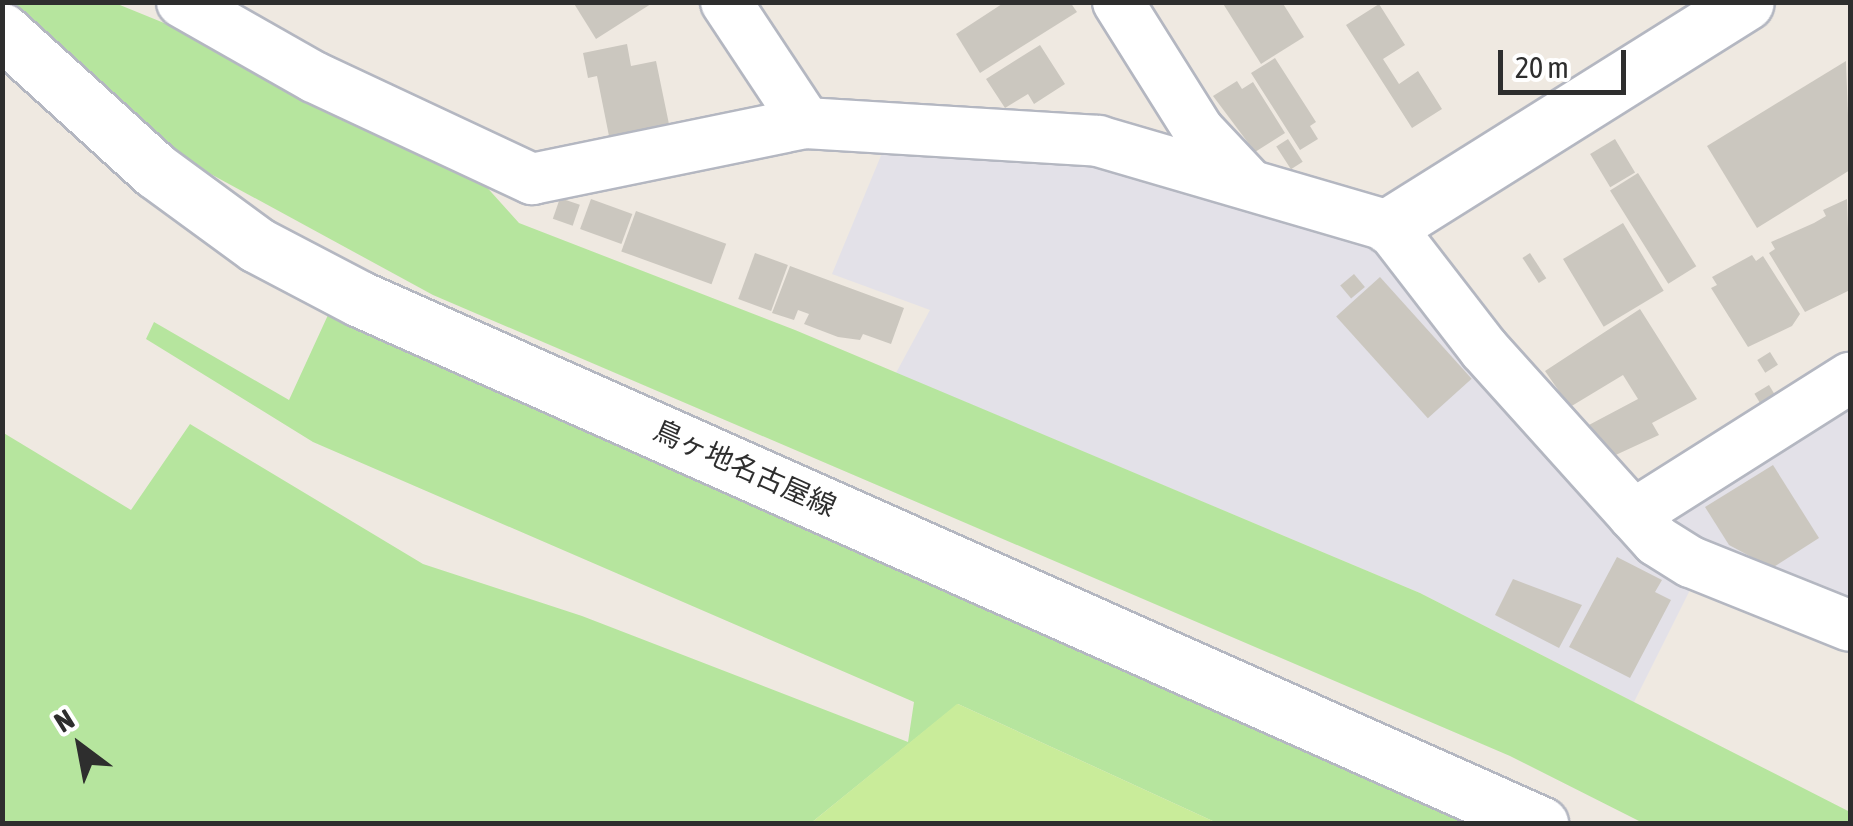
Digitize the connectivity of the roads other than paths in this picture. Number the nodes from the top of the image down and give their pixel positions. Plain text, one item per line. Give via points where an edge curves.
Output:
1 (182, 2) edge
2 (726, 2) edge
3 (1746, 2) edge
4 (1120, 3) edge
5 (2, 31) edge
6 (806, 123) junction
7 (1251, 187) junction
8 (1389, 226) junction
9 (1850, 378) edge
10 (1633, 515) junction
11 (1850, 626) edge
12 (1540, 824) edge

1 - 6 street via 314,77 532,179
2 - 6 street
3 - 8 main road
4 - 7 street via 1199,131
5 - 12 main road, 鳥ヶ地名古屋線 via 156,171 256,244 360,299
6 - 7 street via 1098,141
7 - 8 street
8 - 10 street via 1484,350
9 - 10 street
10 - 11 street via 1691,562

